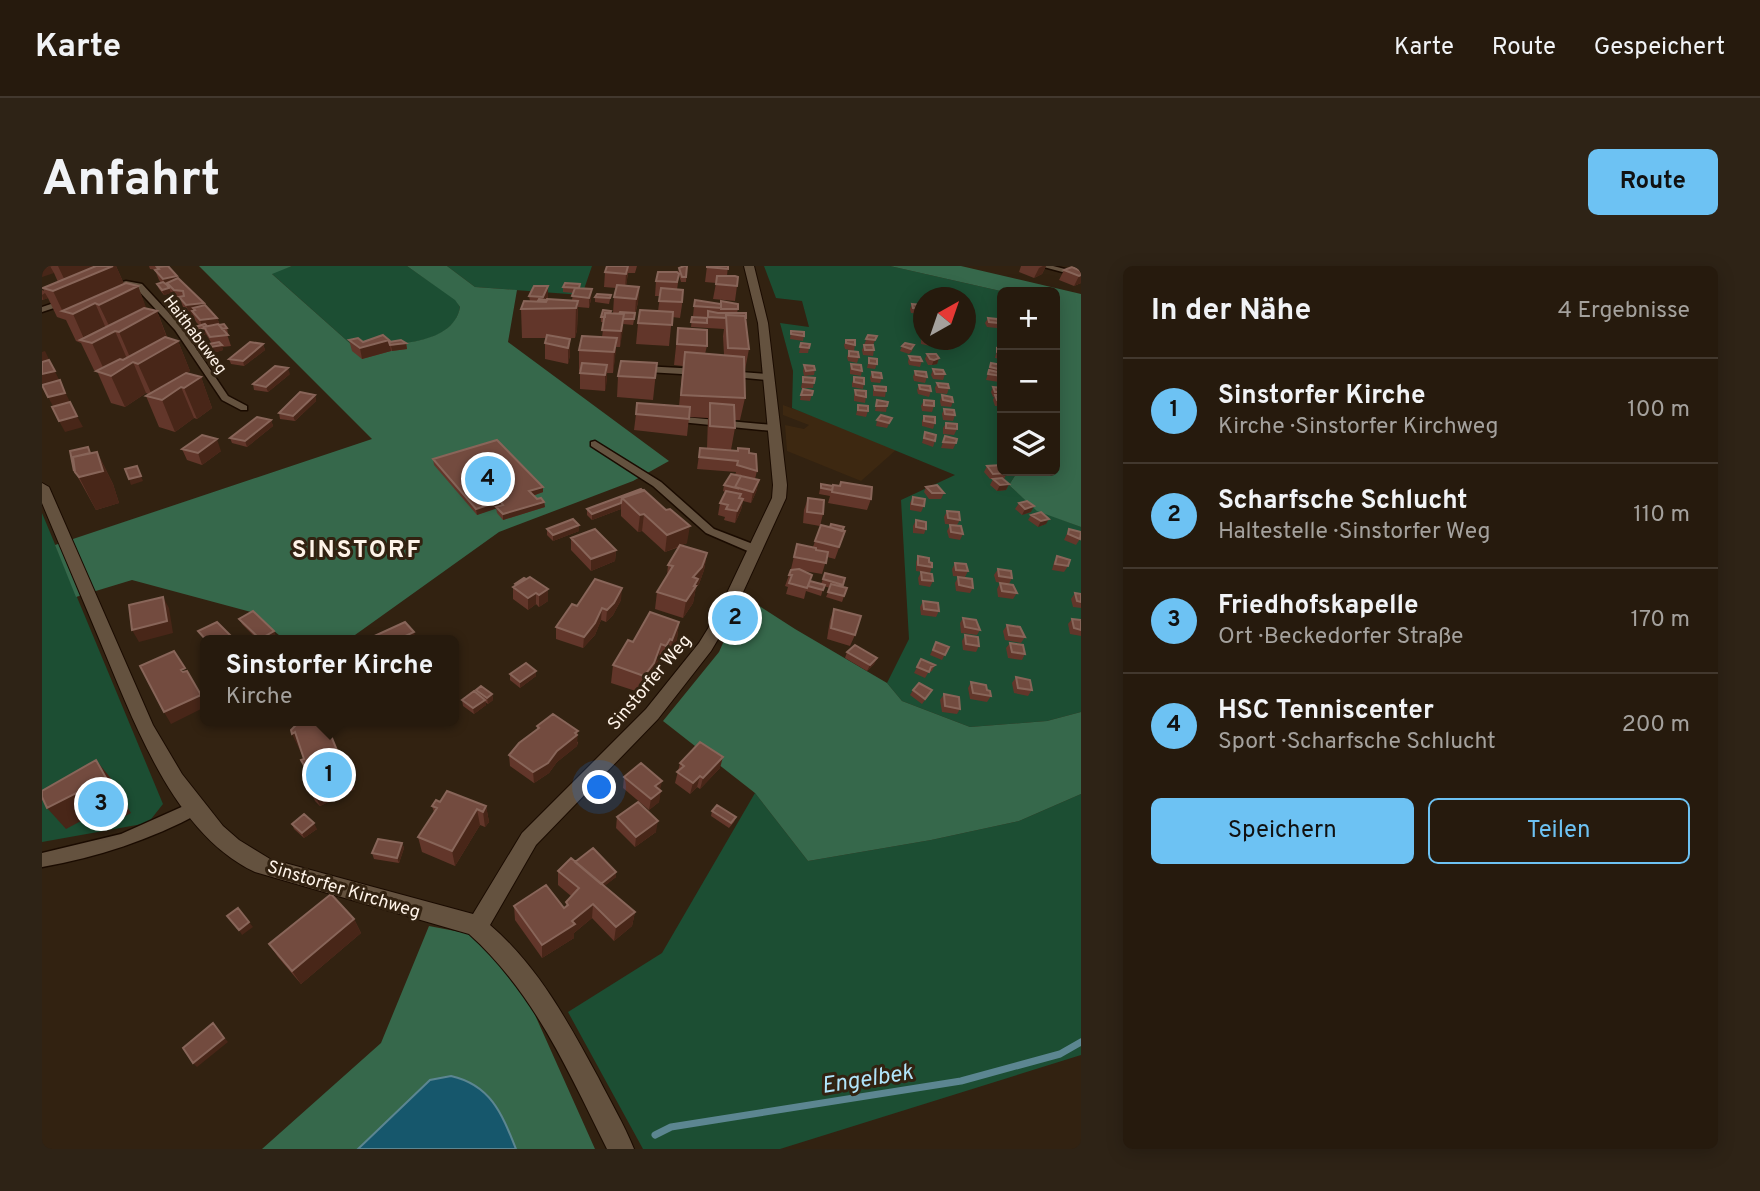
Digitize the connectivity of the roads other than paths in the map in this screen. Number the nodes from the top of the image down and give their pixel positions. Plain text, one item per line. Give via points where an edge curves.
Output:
1 (749, 266) edge
2 (1044, 266) edge
3 (1081, 275) edge
4 (99, 290) edge
5 (73, 299) edge
6 (42, 310) edge
7 (709, 373) edge
8 (722, 374) edge
9 (767, 377) junction
10 (642, 379) edge
11 (244, 408) dead end
12 (662, 418) edge
13 (773, 428) junction
14 (595, 444) dead end
15 (42, 487) edge
16 (754, 549) junction
17 (195, 808) junction
18 (42, 860) edge
19 (477, 927) junction
20 (621, 1149) edge

1 - 9 street, Sinstorfer Weg via 763,323
2 - 3 street
4 - 11 street, Haithabuweg via 122,284 139,286 177,328 225,398
5 - 6 street
7 - 10 street via 643,369
8 - 9 street
9 - 13 street, Sinstorfer Weg
12 - 13 street
13 - 16 street, Sinstorfer Weg via 779,498
14 - 16 street via 657,484 710,531
15 - 17 street, Sinstorfer Kirchweg via 144,725
16 - 19 street, Sinstorfer Weg via 725,614 697,658 652,714 528,839
17 - 18 street via 142,836
17 - 19 street, Sinstorfer Kirchweg via 239,852 271,868
19 - 20 street, Sinstorfer Kirchweg via 514,964 544,1009

